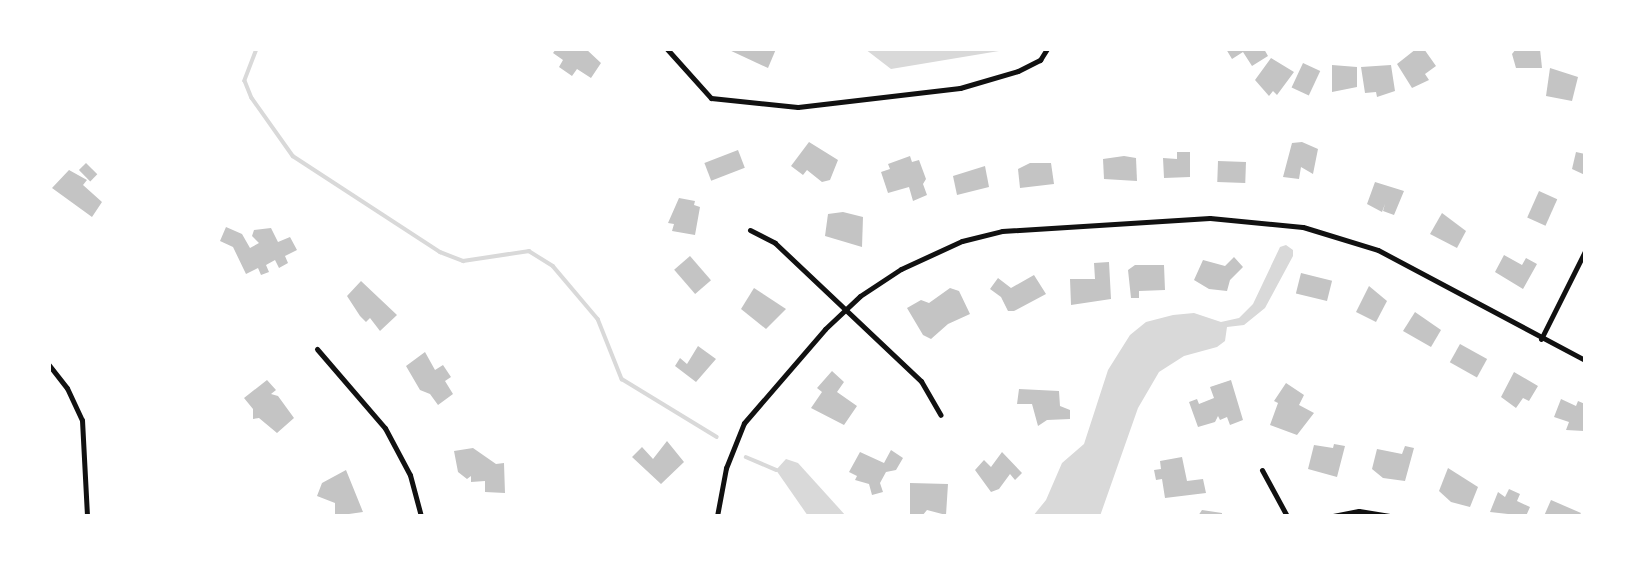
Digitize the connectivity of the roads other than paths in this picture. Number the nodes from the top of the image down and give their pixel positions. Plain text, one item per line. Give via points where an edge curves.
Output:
1 (667, 49) edge
2 (1047, 49) edge
3 (750, 230) dead end
4 (1585, 251) edge
5 (845, 309) junction
6 (1541, 339) junction
7 (317, 349) dead end
8 (1585, 360) edge
9 (49, 365) edge
10 (941, 415) dead end
11 (1262, 470) dead end
12 (87, 516) edge
13 (421, 516) edge
14 (717, 516) edge
15 (1287, 516) edge
16 (1333, 516) edge
17 (1390, 516) edge

1 - 2 street via 711,99 798,107 960,88 1018,71 1040,60
3 - 5 street via 767,237
4 - 6 street
5 - 6 street via 901,269 985,234 1055,225 1256,220 1325,232 1378,250
5 - 10 street via 921,381
5 - 14 street via 744,424 726,467
6 - 8 street
7 - 13 street via 385,428 410,475
9 - 12 street via 67,388 82,420
11 - 15 street
16 - 17 street via 1359,511

